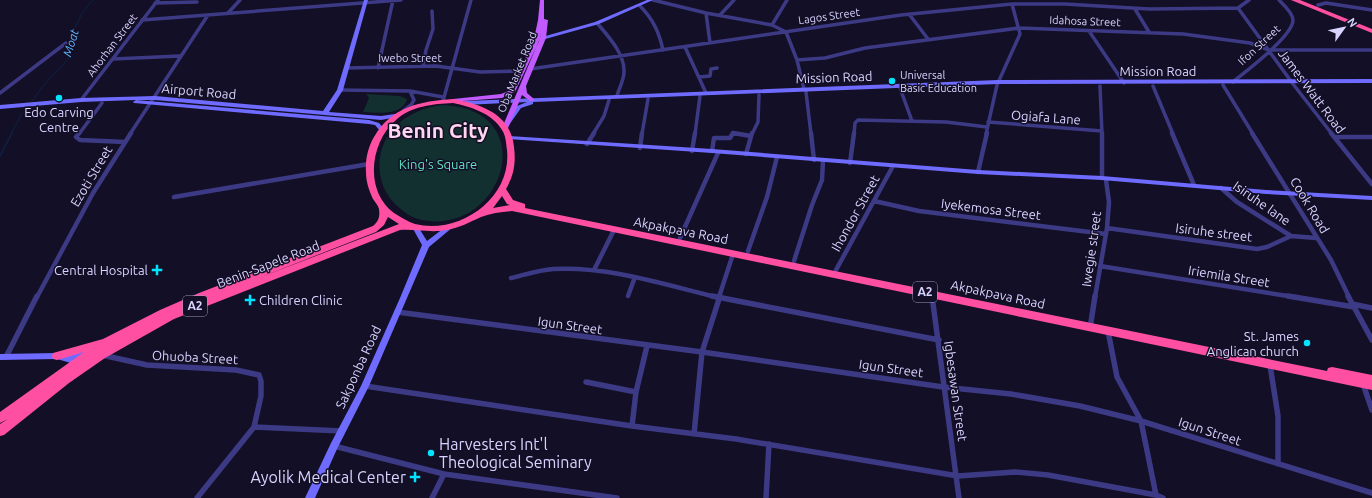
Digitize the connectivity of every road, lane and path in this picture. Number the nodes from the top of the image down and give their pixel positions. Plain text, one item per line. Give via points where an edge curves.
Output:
1 (240, 0) edge
2 (392, 0) edge
3 (402, 0) edge
4 (471, 0) edge
5 (542, 0) edge
6 (546, 0) edge
7 (652, 0) edge
8 (734, 0) edge
9 (787, 0) edge
10 (1063, 0) edge
11 (1249, 0) edge
12 (1279, 0) edge
13 (1294, 0) edge
14 (1305, 0) edge
15 (157, 1) edge
16 (197, 2) dead end
17 (366, 2) edge
18 (1012, 4) junction
19 (1065, 4) junction
20 (1318, 5) junction
21 (640, 6) junction
22 (1238, 8) junction
23 (1135, 9) junction
24 (1372, 10) edge
25 (432, 11) dead end
26 (228, 13) junction
27 (706, 13) junction
28 (909, 14) junction
29 (208, 15) junction
30 (720, 15) junction
31 (142, 20) junction
32 (597, 23) junction
33 (772, 25) junction
34 (1372, 26) edge
35 (1019, 28) junction
36 (1089, 31) junction
37 (1372, 31) edge
38 (786, 32) junction
39 (1149, 32) junction
40 (540, 39) junction
41 (928, 39) junction
42 (66, 43) dead end
43 (710, 43) junction
44 (685, 47) junction
45 (663, 50) junction
46 (1269, 50) junction
47 (1372, 50) edge
48 (180, 56) junction
49 (619, 56) junction
50 (113, 59) junction
51 (797, 60) junction
52 (424, 66) junction
53 (346, 68) junction
54 (378, 68) junction
55 (717, 68) dead end
56 (452, 69) junction
57 (530, 69) junction
58 (522, 71) junction
59 (699, 77) junction
60 (1233, 82) junction
61 (1372, 82) edge
62 (1124, 83) junction
63 (1292, 83) junction
64 (997, 84) junction
65 (1224, 85) junction
66 (522, 86) junction
67 (1100, 86) junction
68 (1154, 86) junction
69 (900, 88) junction
70 (340, 90) junction
71 (805, 91) junction
72 (410, 92) junction
73 (706, 92) junction
74 (0, 93) edge
75 (759, 94) junction
76 (617, 96) junction
77 (700, 96) junction
78 (155, 98) junction
79 (443, 99) junction
80 (648, 99) junction
81 (81, 100) junction
82 (516, 100) junction
83 (532, 100) junction
84 (609, 100) junction
85 (453, 101) junction
86 (102, 103) junction
87 (151, 103) junction
88 (465, 103) junction
89 (0, 107) edge
90 (0, 112) edge
91 (325, 112) junction
92 (403, 112) junction
93 (396, 116) junction
94 (912, 121) junction
95 (988, 125) junction
96 (506, 126) junction
97 (382, 130) junction
98 (1102, 131) junction
99 (751, 136) junction
100 (1335, 137) junction
101 (1372, 137) edge
102 (510, 138) junction
103 (125, 142) junction
104 (587, 144) junction
105 (640, 148) junction
106 (692, 151) junction
107 (714, 152) junction
108 (746, 154) junction
109 (777, 157) junction
110 (814, 160) junction
111 (823, 161) junction
112 (850, 163) junction
113 (369, 164) junction
114 (893, 166) junction
115 (978, 172) junction
116 (1104, 179) junction
117 (1372, 184) edge
118 (1194, 185) junction
119 (1221, 188) junction
120 (502, 189) junction
121 (1290, 193) junction
122 (174, 197) dead end
123 (1372, 198) edge
124 (874, 201) junction
125 (383, 207) junction
126 (478, 215) junction
127 (413, 227) junction
128 (450, 227) junction
129 (1107, 228) junction
130 (614, 230) junction
131 (1106, 234) junction
132 (1291, 236) junction
133 (680, 238) junction
134 (1316, 238) junction
135 (426, 245) junction
136 (748, 251) junction
137 (733, 254) junction
138 (794, 261) junction
139 (1100, 266) junction
140 (594, 270) junction
141 (836, 270) junction
142 (635, 277) junction
143 (511, 278) dead end
144 (931, 290) junction
145 (628, 296) dead end
146 (718, 298) junction
147 (1353, 306) junction
148 (1372, 308) edge
149 (397, 312) junction
150 (1091, 322) junction
151 (1108, 331) junction
152 (939, 340) junction
153 (1372, 340) edge
154 (107, 342) junction
155 (647, 346) junction
156 (702, 352) junction
157 (96, 354) junction
158 (60, 356) junction
159 (3, 357) edge
160 (83, 363) junction
161 (1270, 365) junction
162 (66, 370) junction
163 (1372, 379) edge
164 (586, 382) dead end
165 (1368, 384) edge
166 (365, 386) junction
167 (943, 387) junction
168 (636, 392) junction
169 (1372, 410) edge
170 (0, 418) edge
171 (1141, 421) junction
172 (632, 426) junction
173 (254, 427) junction
174 (0, 431) edge
175 (342, 431) junction
176 (694, 434) junction
177 (769, 444) junction
178 (334, 446) junction
179 (1278, 464) junction
180 (444, 474) junction
181 (958, 476) junction
182 (1372, 493) edge
183 (1156, 495) junction
184 (197, 498) edge
185 (310, 498) edge
186 (432, 498) edge
187 (614, 498) edge
188 (766, 498) edge
189 (959, 498) edge
190 (1163, 498) edge

1 - 26 street
2 - 3 street
2 - 17 street
2 - 54 street
4 - 56 street
5 - 40 main road, Oba Market Road
6 - 40 main road, Oba Market Road via 546,19
7 - 21 street
7 - 27 street
8 - 30 street
9 - 33 street
10 - 19 street
11 - 22 street
12 - 46 street, Ifon Street via 1291,14 1292,26 1285,37
13 - 37 highway
14 - 20 highway
15 - 16 street
15 - 31 street, Ahorhan Street
17 - 26 street
17 - 53 street
18 - 19 street, Lagos Street
18 - 28 street, Lagos Street
18 - 35 street
19 - 23 street, Lagos Street
20 - 24 street via 1326,3
20 - 34 highway
21 - 32 street
21 - 45 street via 652,17
22 - 23 street, Lagos Street
22 - 46 street, James Watt Road
23 - 39 street
25 - 52 street via 433,29
26 - 29 street
27 - 30 street
27 - 43 street
28 - 38 street, Lagos Street
28 - 41 street
29 - 31 street
29 - 48 street, Ezoti Street
30 - 33 street
31 - 50 street, Ahorhan Street
32 - 40 street
32 - 49 street
33 - 38 street
35 - 36 street, Idahosa Street
35 - 41 street, Idahosa Street
35 - 64 street via 1019,38
36 - 39 street, Idahosa Street
36 - 62 street
38 - 43 street, Lagos Street
38 - 51 street
39 - 46 street, Idahosa Street via 1250,43
40 - 57 main road, Oba Market Road
40 - 58 main road, Oba Market Road
41 - 51 street, Idahosa Street via 865,48 825,58
42 - 74 street
43 - 44 street, Lagos Street
44 - 45 street, Lagos Street
44 - 59 street
45 - 49 street, Lagos Street
46 - 47 street, Idahosa Street
46 - 60 street, Ifon Street
46 - 63 street, James Watt Road
48 - 50 street
48 - 78 street, Ezoti Street
49 - 57 street, Lagos Street
49 - 76 street via 624,71
50 - 81 street, Ahorhan Street
51 - 71 street
52 - 54 street, Iwebo Street
52 - 56 street, Iwebo Street
53 - 54 street, Iwebo Street
53 - 70 street
55 - 59 street via 711,69 710,76
56 - 58 street, Iwebo Street via 480,72
56 - 79 street
57 - 66 main road, Oba Market Road
58 - 85 main road, Oba Market Road via 516,86 509,93
59 - 73 street
60 - 62 street, Mission Road
60 - 63 street, Mission Road
61 - 63 street, Mission Road
62 - 64 street, Mission Road
63 - 65 street, Mission Road
63 - 100 street, James Watt Road
64 - 67 street, Mission Road
64 - 69 street, Mission Road
64 - 71 street, Mission Road
64 - 95 street
65 - 68 street, Mission Road
65 - 121 street, Cook Road
66 - 82 main road, Oba Market Road
66 - 83 main road via 524,94
67 - 68 street, Mission Road
67 - 98 street, Iwegie street
68 - 118 street
69 - 71 street, Mission Road
69 - 94 street
70 - 72 street
70 - 91 street
71 - 73 street, Mission Road
71 - 75 street, Mission Road
71 - 110 street
72 - 79 street
72 - 92 street via 414,99
73 - 76 street, Mission Road
75 - 77 street, Mission Road
75 - 99 street via 758,122
76 - 83 street, Mission Road
77 - 80 street, Mission Road
77 - 106 street
78 - 81 street, Airport Road
78 - 87 street, Ezoti Street
78 - 91 street, Airport Road
79 - 85 highway, A2
79 - 92 highway, A2
80 - 84 street, Mission Road
80 - 105 street
81 - 89 street, Airport Road
82 - 83 street, Mission Road
82 - 88 street, Mission Road
82 - 96 main road, Oba Market Road
84 - 96 street, Mission Road via 524,105 519,107
84 - 104 street via 604,116
85 - 88 highway, A2
86 - 87 street, Airport Road
86 - 90 street, Airport Road
86 - 103 street via 76,137 80,140
87 - 97 street, Airport Road via 369,122 377,124
87 - 103 street, Ezoti Street
88 - 96 highway, A2 via 488,112
91 - 93 street, Airport Road via 381,118
92 - 93 highway, A2
93 - 97 highway, A2
94 - 95 street, Ogiafa Lane
94 - 112 street, Ogiafa Lane via 856,121
95 - 98 street, Ogiafa Lane
95 - 115 street
96 - 102 highway, A2
97 - 113 highway, A2
98 - 116 street, Iwegie street
99 - 107 street via 734,133 730,138 716,137
99 - 108 street
100 - 101 street
100 - 117 street, James Watt Road
102 - 104 street
102 - 120 highway, A2 via 512,160 508,179
103 - 159 street, Ezoti Street via 80,216
104 - 105 street
105 - 106 street
106 - 107 street
107 - 108 street
107 - 133 street
108 - 109 street
109 - 110 street
109 - 136 street via 767,197
110 - 111 street
111 - 112 street
111 - 138 street via 822,180
112 - 114 street
113 - 122 street
113 - 125 highway, A2 via 373,193
114 - 115 street
114 - 124 street, Ihondor Street
115 - 116 street
116 - 118 street
116 - 129 street, Iwegie street via 1109,202
118 - 119 street
119 - 121 street
119 - 132 street, Isiruhe lane via 1237,202
120 - 126 highway, A2 via 494,202
120 - 133 highway, Akpakpava Road / A2 via 510,202 520,206
121 - 123 street
121 - 134 street, Cook Road
124 - 131 street, Iyekemosa Street via 919,211
124 - 141 street, Ihondor Street
125 - 127 highway, A2 via 395,218
125 - 154 highway, Benin-Sapele Road / A2 via 383,221 373,230 202,296
126 - 128 highway, A2
126 - 130 highway, Akpakpava Road / A2 via 512,208
127 - 128 highway, A2
127 - 135 street
127 - 157 highway, Benin-Sapele Road / A2 via 399,227 178,313
128 - 135 street, Sakponba Road
129 - 131 street, Iwegie street
129 - 132 street, Isiruhe street via 1257,249
130 - 137 highway, Akpakpava Road / A2
130 - 140 street
131 - 139 street, Iwegie street
132 - 134 street, Isiruhe street
133 - 136 highway, Akpakpava Road / A2
134 - 147 street, Cook Road
135 - 149 street, Sakponba Road
136 - 138 highway, Akpakpava Road / A2
137 - 144 highway, Akpakpava Road / A2
137 - 146 street
138 - 141 highway, Akpakpava Road / A2
139 - 147 street, Iriemila Street
139 - 150 street, Iwegie street
140 - 142 street
140 - 143 street via 552,269
141 - 144 highway, Akpakpava Road / A2
142 - 145 street
142 - 146 street
144 - 150 highway, Akpakpava Road / A2
144 - 151 highway, Akpakpava Road / A2
144 - 152 street, Igbesawan Street
146 - 152 street
146 - 156 street
147 - 148 street, Iriemila Street
147 - 153 street, Cook Road
149 - 155 street, Igun Street
149 - 166 street, Sakponba Road
150 - 163 highway, Akpakpava Road / A2
151 - 161 highway, Akpakpava Road / A2
151 - 171 street via 1117,377
152 - 167 street, Igbesawan Street
154 - 157 highway, Benin-Sapele Road / A2
154 - 158 highway
155 - 156 street, Igun Street
155 - 168 street
156 - 167 street, Igun Street
156 - 176 street
157 - 158 street
157 - 160 highway, Benin-Sapele Road / A2
157 - 173 street, Ohuoba Street via 146,365 236,370 259,376 261,396
158 - 159 street
158 - 160 street
158 - 162 highway
160 - 162 highway, Benin-Sapele Road / A2
160 - 174 highway, Benin-Sapele Road / A2
161 - 165 highway, Akpakpava Road / A2
161 - 179 street via 1278,416
162 - 170 highway, Benin-Sapele Road / A2
164 - 168 street
165 - 169 street
166 - 172 street
166 - 175 street, Sakponba Road
167 - 171 street, Igun Street via 1072,404
167 - 181 street, Igbesawan Street
168 - 172 street
171 - 179 street, Igun Street
171 - 183 street
172 - 176 street
173 - 175 street
173 - 184 street, Ohuoba Street
175 - 178 street, Sakponba Road
176 - 177 street
177 - 181 street
177 - 188 street
178 - 180 street
178 - 185 street, Sakponba Road
179 - 182 street, Igun Street
180 - 186 street
180 - 187 street
181 - 183 street via 1015,472 1048,475
181 - 189 street, Igbesawan Street
183 - 190 street

